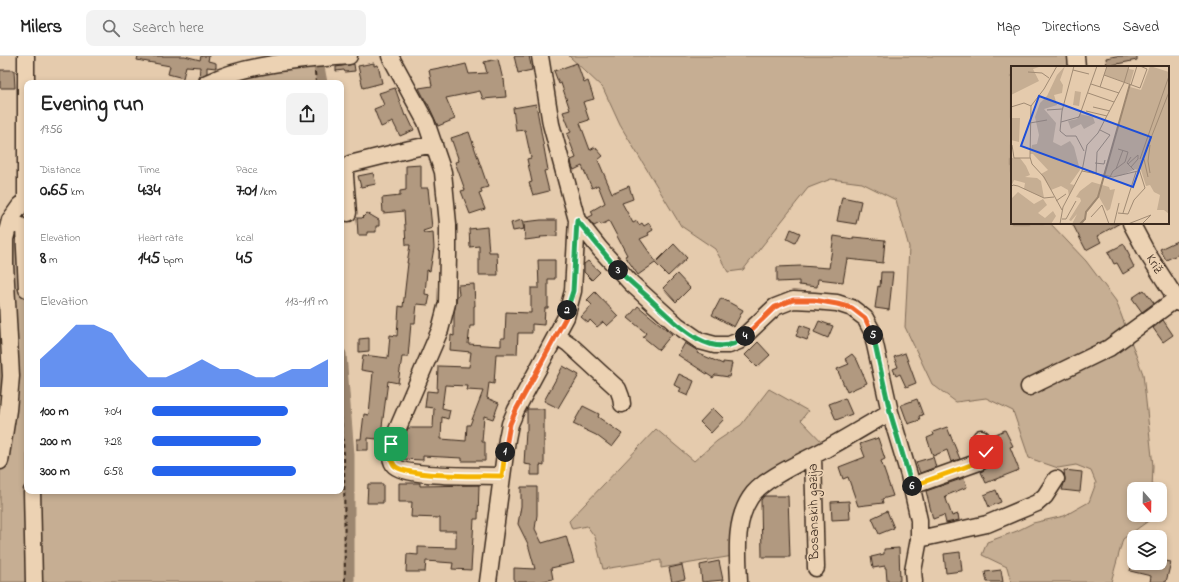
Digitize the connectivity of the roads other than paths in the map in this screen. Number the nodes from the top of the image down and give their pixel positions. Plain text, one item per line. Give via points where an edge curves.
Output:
1 (26, 56) edge
2 (349, 56) edge
3 (390, 56) edge
4 (540, 56) edge
5 (1076, 56) edge
6 (265, 61) edge
7 (1077, 66) edge
8 (246, 76) edge
9 (26, 80) edge
10 (213, 80) edge
11 (434, 144) junction
12 (24, 202) edge
13 (348, 213) dead end
14 (10, 220) junction
15 (577, 220) junction
16 (1132, 224) edge
17 (24, 228) edge
18 (3, 238) edge
19 (1178, 301) edge
20 (556, 335) junction
21 (1029, 387) dead end
22 (622, 404) dead end
23 (890, 412) junction
24 (981, 438) dead end
25 (813, 456) junction
26 (0, 462) edge
27 (502, 476) junction
28 (1056, 479) dead end
29 (912, 486) junction
30 (32, 494) edge
31 (919, 539) junction
32 (816, 568) dead end
33 (34, 582) edge
34 (488, 582) edge
35 (739, 582) edge
36 (914, 582) edge

1 - 9 street
2 - 6 street
3 - 11 street via 426,122
4 - 15 street via 551,124
5 - 7 street
6 - 8 street
8 - 10 street via 221,76
11 - 13 street via 350,164 344,176
11 - 27 street via 443,172 446,202 447,303 440,330 391,444 391,458 399,470 409,472
12 - 14 street
14 - 17 street
14 - 18 street
15 - 20 street via 573,291 566,317
15 - 23 street via 631,283 677,325 700,341 729,346 739,342 775,307 793,300 814,300 852,308 865,318 872,331
16 - 19 street, Križ
18 - 26 street via 11,376
19 - 21 street via 1109,348
20 - 22 street via 618,389
20 - 27 street via 510,424
23 - 25 street, Bosanskih gazija
23 - 29 street
24 - 29 street via 986,452 985,458
25 - 32 street, Bosanskih gazija
25 - 35 street, Bosanskih gazija via 763,483 750,497 738,533
27 - 34 street
28 - 31 street via 1037,503 987,524
29 - 31 street via 919,520
30 - 33 street
31 - 36 street via 913,572

